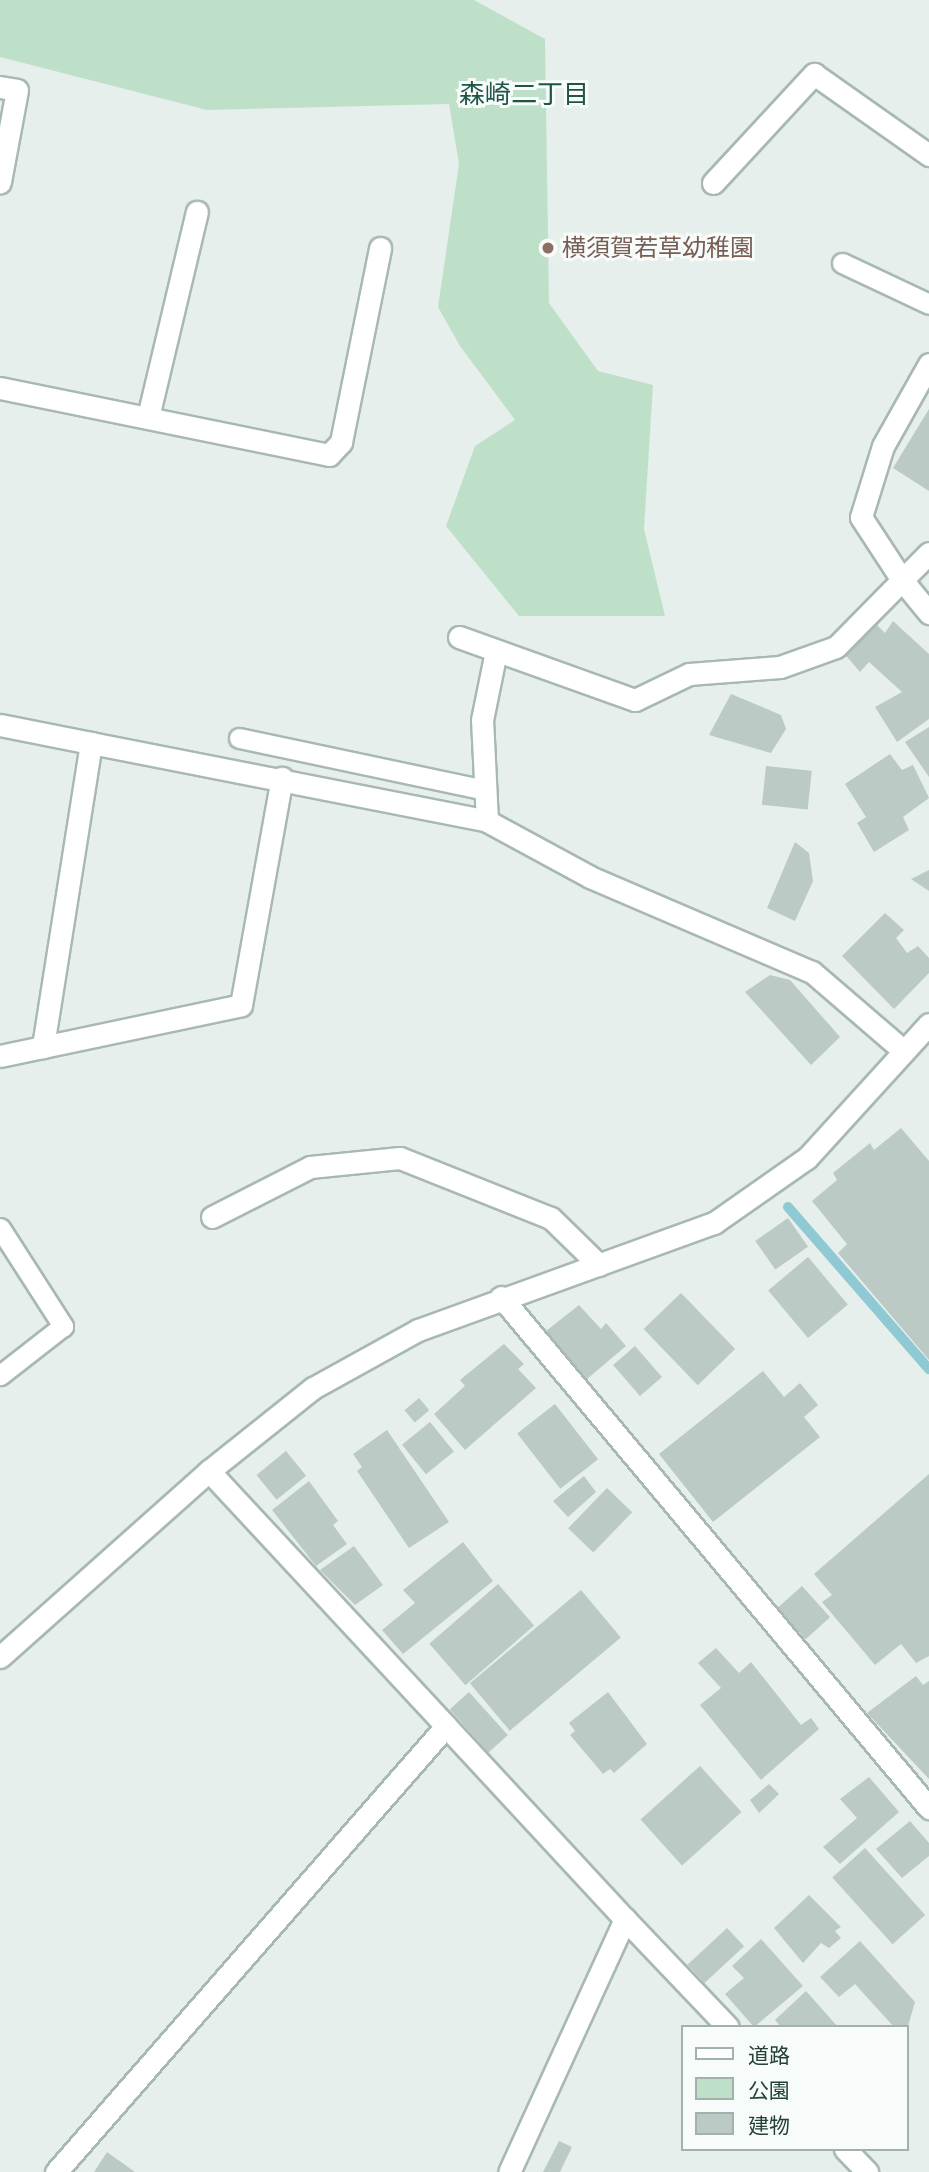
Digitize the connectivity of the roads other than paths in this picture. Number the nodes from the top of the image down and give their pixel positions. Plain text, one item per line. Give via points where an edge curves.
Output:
1 (0, 87) edge
2 (929, 155) edge
3 (0, 182) edge
4 (713, 183) dead end
5 (197, 212) dead end
6 (380, 248) dead end
7 (842, 263) dead end
8 (929, 304) edge
9 (929, 364) edge
10 (0, 388) edge
11 (148, 417) junction
12 (929, 553) edge
13 (902, 580) junction
14 (929, 613) edge
15 (459, 637) dead end
16 (496, 651) junction
17 (0, 724) edge
18 (239, 738) dead end
19 (92, 743) junction
20 (282, 778) junction
21 (485, 790) junction
22 (487, 821) junction
23 (929, 1024) edge
24 (43, 1047) junction
25 (904, 1051) junction
26 (0, 1056) edge
27 (212, 1217) dead end
28 (0, 1228) edge
29 (599, 1265) junction
30 (500, 1297) junction
31 (0, 1374) edge
32 (209, 1471) junction
33 (0, 1657) edge
34 (446, 1726) junction
35 (929, 1808) edge
36 (625, 1919) junction
37 (726, 2025) edge
38 (847, 2151) edge
39 (56, 2172) edge
40 (509, 2172) edge
41 (867, 2172) edge

1 - 3 street via 17,90
2 - 4 street via 814,74
5 - 11 street
6 - 11 street via 341,442 329,455
7 - 8 lane
9 - 13 street via 883,446 861,517
10 - 11 street
12 - 13 street
13 - 14 street
13 - 16 street via 836,647 780,667 689,674 635,700
15 - 16 street
16 - 21 street via 482,720
17 - 19 street
18 - 21 lane
19 - 20 street
19 - 24 street
20 - 22 street
20 - 24 street via 241,1005
21 - 22 street
22 - 25 street via 590,877 812,972
23 - 25 street
24 - 26 street
25 - 29 street via 807,1158 771,1186 714,1223
27 - 29 street via 310,1167 400,1158 551,1218
28 - 31 lane via 63,1326
29 - 30 street
30 - 32 street via 418,1330 313,1388
30 - 35 street
32 - 33 street
32 - 34 street
34 - 36 street
34 - 39 street
36 - 37 street
36 - 40 street
38 - 41 street

